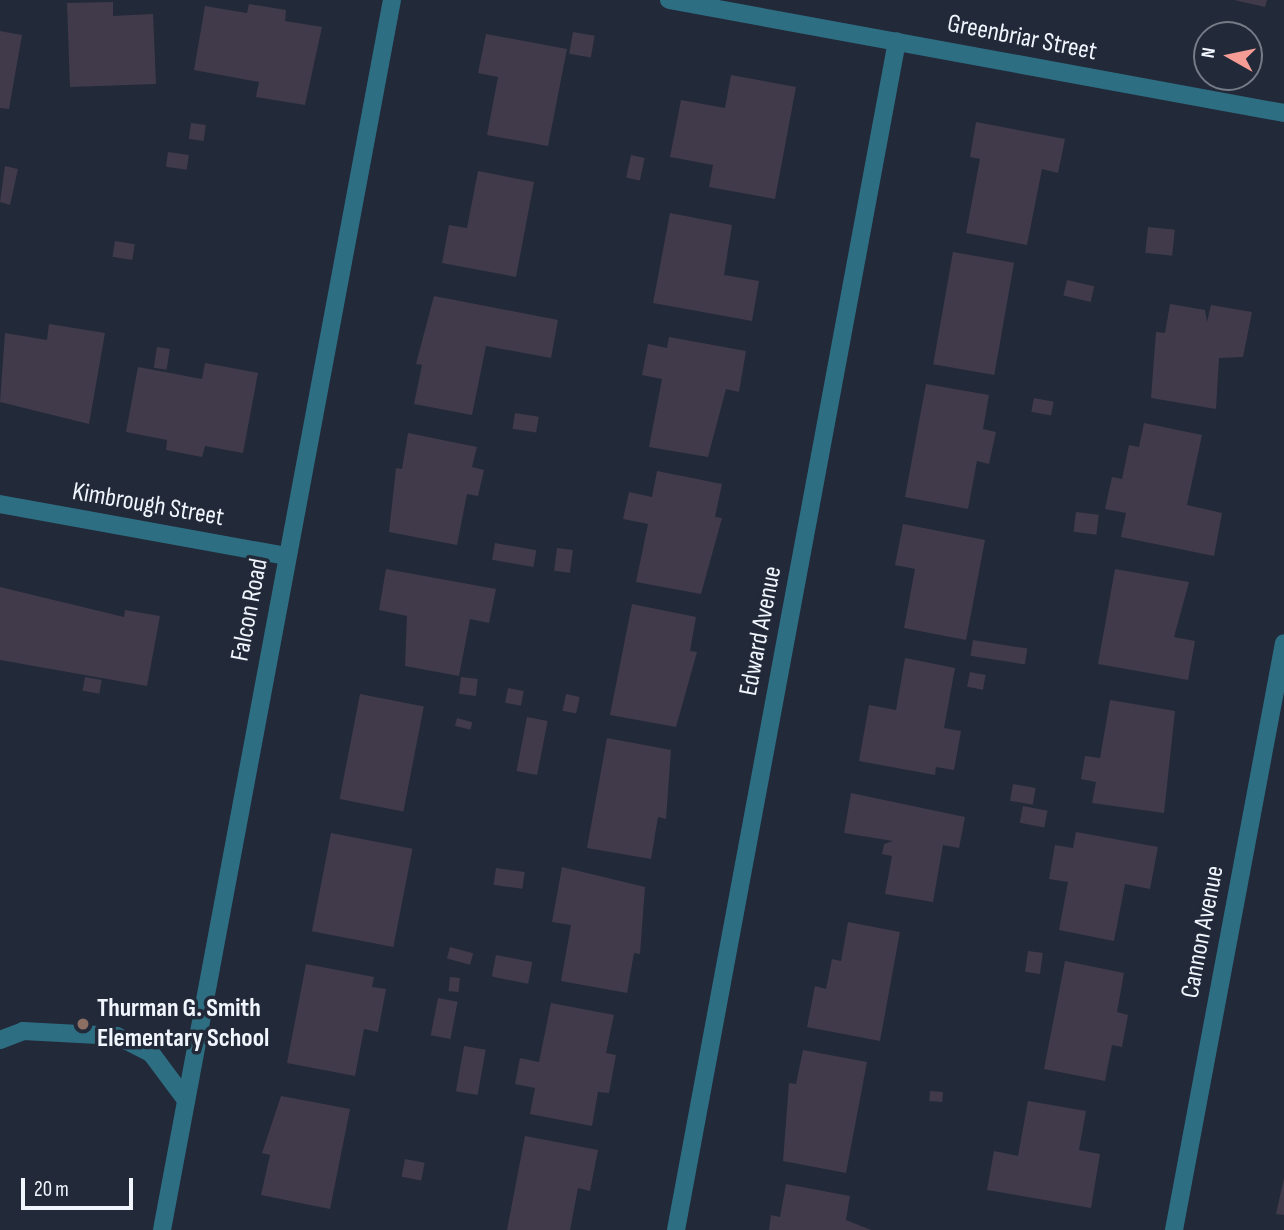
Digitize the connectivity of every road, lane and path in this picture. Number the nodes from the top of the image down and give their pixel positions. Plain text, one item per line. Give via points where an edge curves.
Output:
1 (392, 0) edge
2 (668, 0) edge
3 (897, 41) junction
4 (1284, 113) edge
5 (0, 505) edge
6 (286, 556) junction
7 (1284, 643) edge
8 (0, 1040) edge
9 (186, 1100) junction
10 (162, 1230) edge
11 (676, 1230) edge
12 (1174, 1230) edge

1 - 6 street, Falcon Road
2 - 3 street, Greenbriar Street
3 - 4 street, Greenbriar Street
3 - 11 street, Edward Avenue
5 - 6 street, Kimbrough Street
6 - 9 street, Falcon Road
7 - 12 street, Cannon Avenue
8 - 9 street via 23,1031 117,1036 151,1053
9 - 10 street, Falcon Road

